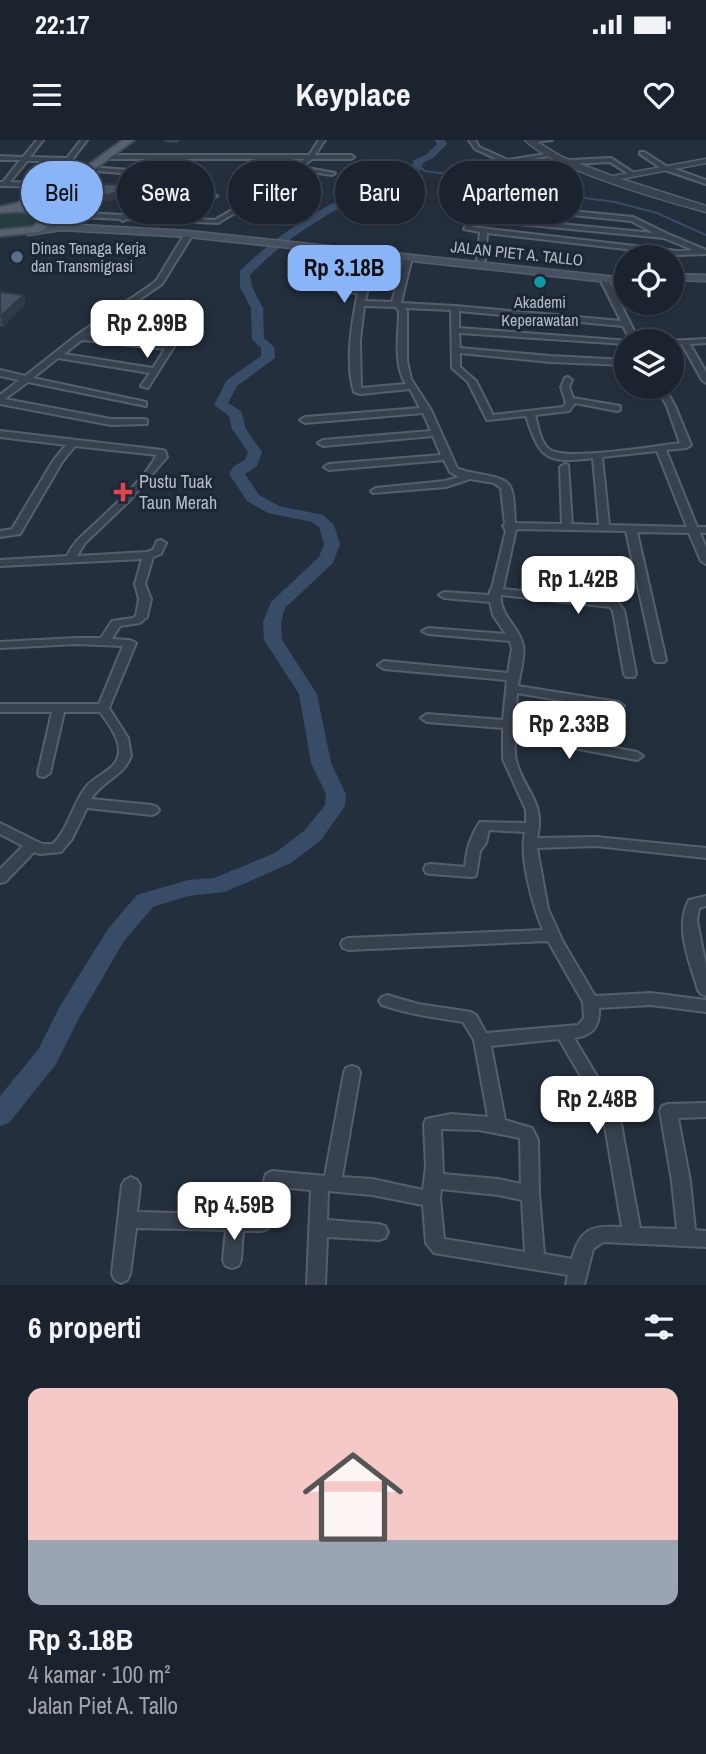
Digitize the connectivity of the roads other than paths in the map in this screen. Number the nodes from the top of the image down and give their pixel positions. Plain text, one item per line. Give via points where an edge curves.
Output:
1 (40, 140) edge
2 (84, 140) edge
3 (129, 140) edge
4 (322, 140) edge
5 (472, 140) edge
6 (549, 140) edge
7 (530, 141) edge
8 (642, 153) dead end
9 (551, 155) junction
10 (311, 157) junction
11 (351, 157) dead end
12 (0, 158) edge
13 (25, 159) junction
14 (102, 159) junction
15 (706, 160) edge
16 (62, 161) edge
17 (80, 161) edge
18 (87, 161) edge
19 (307, 161) edge
20 (567, 161) edge
21 (583, 161) edge
22 (583, 167) edge
23 (665, 168) junction
24 (321, 171) edge
25 (332, 173) dead end
26 (632, 174) junction
27 (612, 178) junction
28 (706, 182) edge
29 (3, 184) edge
30 (21, 185) edge
31 (21, 205) edge
32 (21, 209) edge
33 (706, 209) edge
34 (3, 210) edge
35 (583, 215) edge
36 (595, 216) junction
37 (103, 223) edge
38 (46, 224) edge
39 (471, 224) edge
40 (540, 224) edge
41 (595, 229) junction
42 (28, 232) junction
43 (483, 233) junction
44 (188, 234) junction
45 (229, 235) junction
46 (0, 236) edge
47 (666, 236) junction
48 (596, 244) junction
49 (352, 249) junction
50 (705, 252) edge
51 (694, 253) junction
52 (407, 259) junction
53 (481, 260) junction
54 (697, 263) dead end
55 (614, 272) edge
56 (684, 277) edge
57 (706, 278) edge
58 (604, 279) junction
59 (614, 280) edge
60 (684, 285) edge
61 (706, 286) edge
62 (340, 290) dead end
63 (362, 291) junction
64 (359, 303) junction
65 (398, 305) junction
66 (454, 308) junction
67 (108, 319) junction
68 (627, 324) junction
69 (629, 329) edge
70 (454, 330) junction
71 (80, 337) junction
72 (614, 341) edge
73 (706, 341) edge
74 (685, 342) joint
75 (170, 347) junction
76 (455, 350) junction
77 (56, 355) junction
78 (614, 362) edge
79 (155, 371) junction
80 (0, 373) edge
81 (25, 379) junction
82 (568, 380) dead end
83 (706, 380) edge
84 (145, 386) dead end
85 (413, 386) junction
86 (667, 399) edge
87 (0, 400) edge
88 (570, 400) junction
89 (143, 404) dead end
90 (617, 408) dead end
91 (427, 410) junction
92 (530, 415) junction
93 (304, 420) dead end
94 (145, 422) dead end
95 (438, 433) junction
96 (0, 434) edge
97 (323, 443) dead end
98 (71, 444) junction
99 (661, 449) junction
100 (597, 455) junction
101 (446, 457) junction
102 (330, 467) dead end
103 (565, 467) dead end
104 (467, 478) junction
105 (376, 491) dead end
106 (508, 526) junction
107 (567, 528) junction
108 (604, 528) junction
109 (631, 529) junction
110 (701, 530) edge
111 (0, 534) edge
112 (161, 543) dead end
113 (148, 555) junction
114 (71, 558) junction
115 (706, 561) edge
116 (0, 563) edge
117 (444, 595) dead end
118 (495, 595) junction
119 (428, 631) dead end
120 (514, 638) junction
121 (105, 640) junction
122 (0, 645) edge
123 (660, 660) dead end
124 (384, 665) dead end
125 (630, 674) dead end
126 (512, 682) junction
127 (618, 706) dead end
128 (59, 708) junction
129 (103, 708) junction
130 (0, 709) edge
131 (427, 718) dead end
132 (508, 728) junction
133 (637, 756) dead end
134 (44, 773) dead end
135 (83, 803) junction
136 (152, 810) dead end
137 (0, 828) edge
138 (533, 828) junction
139 (529, 844) junction
140 (32, 845) junction
141 (706, 853) edge
142 (431, 869) dead end
143 (0, 878) edge
144 (706, 901) edge
145 (551, 935) junction
146 (348, 944) dead end
147 (706, 990) edge
148 (387, 1001) dead end
149 (591, 1002) junction
150 (706, 1006) edge
151 (563, 1033) junction
152 (482, 1040) junction
153 (352, 1073) dead end
154 (706, 1110) edge
155 (498, 1127) junction
156 (434, 1181) junction
157 (326, 1182) junction
158 (131, 1185) dead end
159 (530, 1194) junction
160 (431, 1199) junction
161 (128, 1220) junction
162 (235, 1223) junction
163 (318, 1228) junction
164 (379, 1232) dead end
165 (632, 1235) junction
166 (687, 1237) junction
167 (706, 1239) edge
168 (232, 1260) dead end
169 (535, 1260) junction
170 (121, 1274) dead end
171 (576, 1277) edge
172 (316, 1285) edge

1 - 13 street
2 - 17 street
3 - 14 main road
4 - 10 street
5 - 9 street via 477,148 508,162
6 - 7 street
7 - 9 street
8 - 23 street
9 - 20 street
10 - 11 street
10 - 14 street
10 - 19 street
12 - 13 street
13 - 16 street
13 - 29 street
14 - 18 main road
15 - 23 street
21 - 26 street via 611,160
22 - 27 street
23 - 26 street
23 - 28 street
24 - 25 street
26 - 27 street
27 - 33 street
29 - 30 street
31 - 34 main road
32 - 34 main road
35 - 36 street
36 - 41 street
36 - 47 street via 636,219
37 - 45 main road, JALAN PIET A. TALLO
38 - 42 main road
39 - 43 street via 468,229
40 - 41 street
41 - 47 street
41 - 48 street
42 - 44 main road, JALAN PIET A. TALLO via 71,227
42 - 46 main road
43 - 48 street
43 - 53 street
44 - 45 main road, JALAN PIET A. TALLO
44 - 67 street via 159,282
45 - 49 main road, JALAN PIET A. TALLO
47 - 50 street
48 - 51 street
49 - 52 main road, JALAN PIET A. TALLO
49 - 53 main road, JALAN PIET A. TALLO
50 - 51 street
51 - 54 street
52 - 58 main road, JALAN PIET A. TALLO
52 - 63 street via 372,258
52 - 65 street
53 - 55 main road, JALAN PIET A. TALLO
56 - 57 main road
58 - 59 main road, JALAN PIET A. TALLO
58 - 68 street
60 - 61 main road
62 - 63 street
63 - 64 street
64 - 65 street
64 - 85 street via 357,390
65 - 66 street
65 - 85 street via 403,311 404,367
66 - 68 street
66 - 70 street
67 - 71 street
67 - 75 street via 180,328
68 - 69 street
70 - 72 street
70 - 76 street
71 - 75 street
71 - 77 street
73 - 74 street
74 - 83 street
75 - 79 street
76 - 78 street
76 - 92 street via 456,369 472,381 490,418
77 - 79 street
77 - 81 street
79 - 84 street
80 - 81 street
81 - 87 street
81 - 89 street
82 - 88 street via 565,387
85 - 91 street
86 - 99 street via 686,445
87 - 94 street via 111,422
88 - 90 street
88 - 92 street via 566,409
91 - 93 street
91 - 95 street
92 - 100 street via 544,450 562,456
95 - 97 street
95 - 101 street
96 - 98 street
98 - 111 street via 17,530
98 - 114 street via 162,454 137,487 80,540
99 - 100 street
99 - 110 street
100 - 108 street
101 - 102 street
101 - 104 street via 453,470
103 - 107 street
104 - 105 street
104 - 106 street via 505,483
106 - 107 street
106 - 118 street via 507,553
107 - 108 street
108 - 109 street
109 - 110 street
109 - 123 street
110 - 115 street
112 - 113 street via 157,552
113 - 114 street
113 - 121 street via 141,584 145,599 141,617 116,623
114 - 116 street
117 - 118 street
118 - 120 street via 499,615
118 - 125 street via 613,604
119 - 120 street
120 - 126 street via 518,649
121 - 122 street
121 - 129 street via 130,643 130,647
124 - 126 street
126 - 127 street
126 - 132 street
128 - 129 street
128 - 130 street
128 - 134 street
129 - 135 street via 126,749 125,758 93,787
131 - 132 street
132 - 133 street
132 - 138 street via 509,759 530,801
135 - 136 street
135 - 140 street via 59,848 49,851
137 - 140 street
138 - 139 street
138 - 142 street via 485,825 473,850 471,872
139 - 141 street via 596,840
139 - 145 street via 537,895
140 - 143 street
144 - 147 street via 694,904 688,915
145 - 146 street
145 - 149 street
148 - 152 street via 466,1016
149 - 150 street via 651,999
149 - 151 street via 590,1024 582,1031
151 - 152 street
151 - 165 street via 611,1113
152 - 155 street
153 - 157 street
154 - 166 street via 668,1111
155 - 156 street via 432,1124
155 - 159 street via 528,1136
156 - 159 street
156 - 160 street
157 - 160 street
157 - 162 street via 272,1179 264,1220
157 - 163 street
158 - 161 street
159 - 169 street
160 - 169 street via 433,1236 440,1247
161 - 162 street
161 - 170 street
162 - 168 street
163 - 164 street
163 - 172 street
165 - 166 street
165 - 171 street via 591,1237
166 - 167 street
169 - 171 street

